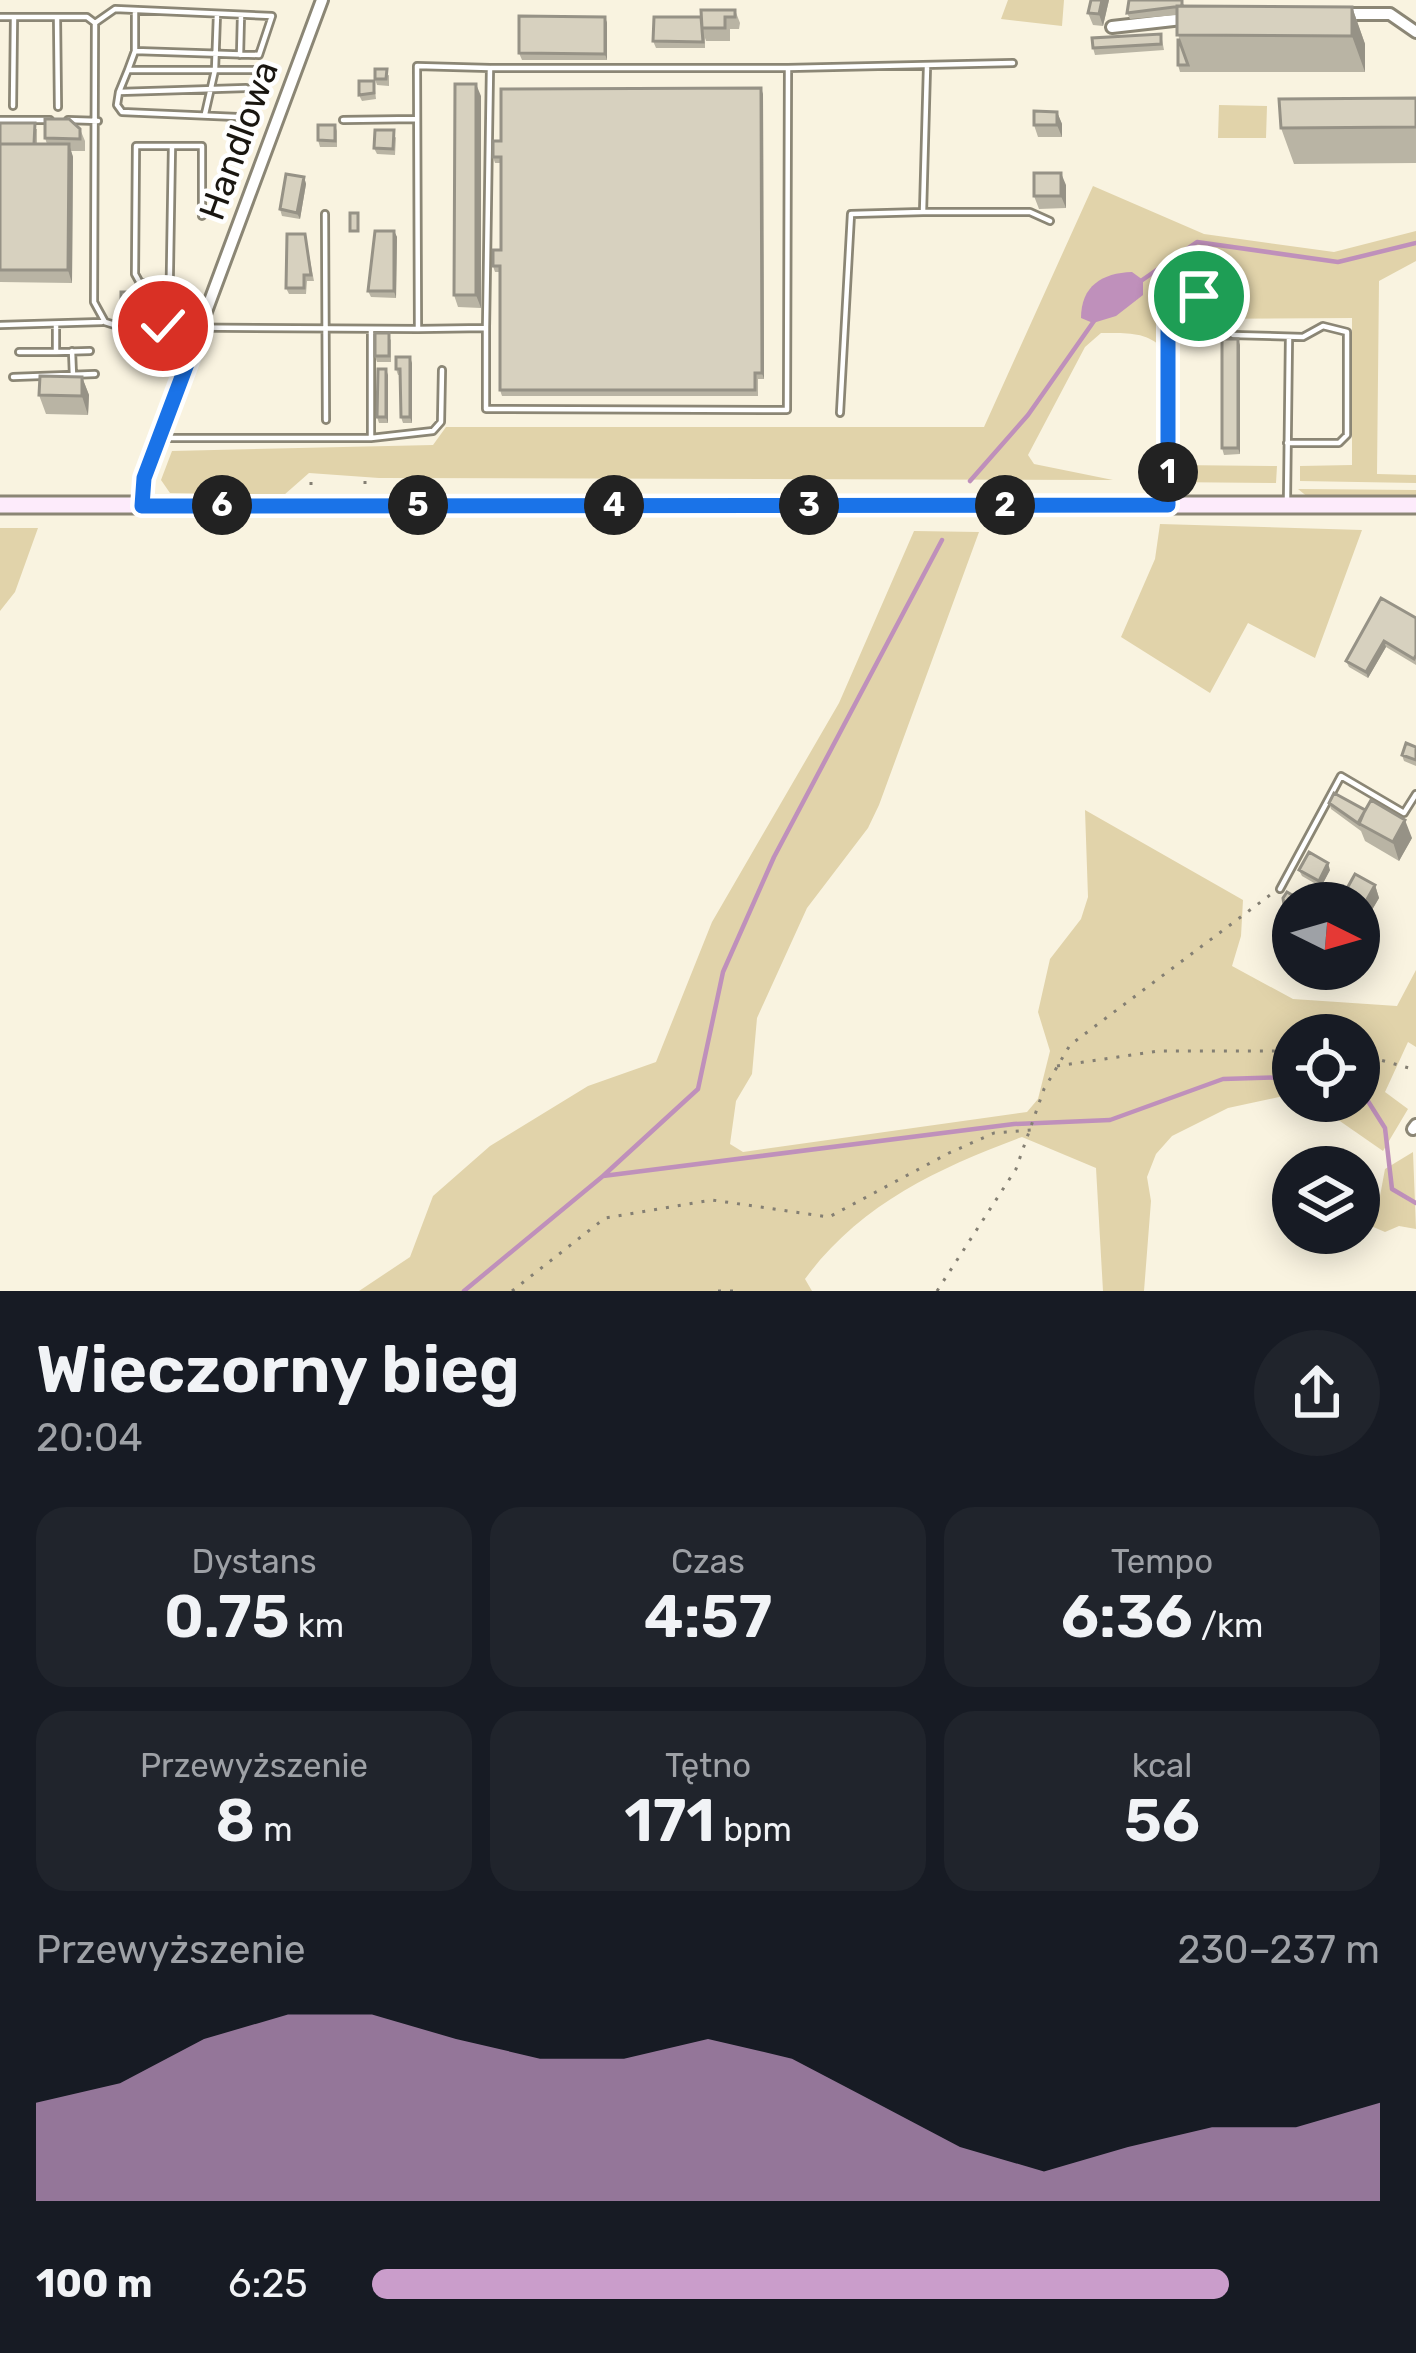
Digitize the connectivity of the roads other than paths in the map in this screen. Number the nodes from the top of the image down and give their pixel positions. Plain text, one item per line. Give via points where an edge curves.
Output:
1 (322, 0) edge
2 (135, 10) junction
3 (217, 14) junction
4 (1330, 14) edge
5 (241, 15) junction
6 (0, 17) edge
7 (14, 17) junction
8 (57, 17) junction
9 (1217, 17) edge
10 (94, 23) junction
11 (1112, 27) dead end
12 (1416, 32) edge
13 (134, 51) junction
14 (217, 54) junction
15 (240, 55) junction
16 (1013, 63) dead end
17 (927, 67) junction
18 (490, 68) junction
19 (788, 68) junction
20 (128, 70) junction
21 (215, 70) junction
22 (256, 70) dead end
23 (246, 88) dead end
24 (207, 89) junction
25 (119, 92) junction
26 (14, 106) dead end
27 (58, 107) dead end
28 (205, 115) junction
29 (237, 117) dead end
30 (417, 119) junction
31 (0, 120) edge
32 (343, 120) dead end
33 (98, 121) junction
34 (172, 146) junction
35 (922, 212) junction
36 (325, 214) dead end
37 (202, 216) dead end
38 (1050, 221) dead end
39 (170, 283) junction
40 (105, 322) junction
41 (56, 324) junction
42 (0, 325) edge
43 (169, 326) junction
44 (486, 328) junction
45 (200, 329) junction
46 (324, 329) junction
47 (371, 329) junction
48 (418, 329) junction
49 (1232, 335) edge
50 (1289, 337) junction
51 (72, 351) junction
52 (90, 351) dead end
53 (19, 352) dead end
54 (56, 352) junction
55 (442, 370) dead end
56 (94, 374) dead end
57 (73, 375) junction
58 (13, 377) dead end
59 (74, 390) edge
60 (840, 412) dead end
61 (326, 420) dead end
62 (159, 438) junction
63 (371, 438) junction
64 (1287, 443) junction
65 (1286, 504) junction
66 (0, 505) edge
67 (1416, 505) edge
68 (142, 506) junction
69 (1416, 794) edge
70 (1284, 882) edge

1 - 45 street, Handlowa
2 - 3 lane
2 - 10 lane via 116,9
2 - 13 lane
3 - 5 lane
3 - 14 lane
4 - 12 street via 1390,14
5 - 15 lane
5 - 15 lane via 272,16 260,55
6 - 7 lane
7 - 8 lane
7 - 26 lane
8 - 10 lane
8 - 27 lane
9 - 11 street
10 - 33 lane
13 - 14 lane
13 - 20 lane
14 - 15 lane
14 - 21 lane
16 - 17 lane
17 - 19 lane
17 - 35 lane
18 - 19 lane
18 - 30 lane via 417,66
18 - 44 lane
19 - 44 lane via 787,410 486,409
20 - 21 lane
20 - 25 lane
21 - 22 lane
21 - 24 lane
23 - 24 lane
24 - 25 lane
24 - 28 lane
25 - 28 lane via 122,112
28 - 29 lane
30 - 32 lane
30 - 48 lane
31 - 33 lane
33 - 40 lane via 94,302
34 - 37 lane via 202,146
34 - 39 lane
34 - 39 lane via 136,146 135,274 140,283
35 - 38 lane via 1030,212
35 - 60 lane via 851,214
36 - 46 lane
39 - 43 lane
40 - 41 lane
40 - 43 lane
41 - 42 lane
41 - 54 lane
43 - 45 lane
44 - 48 lane
45 - 46 lane
45 - 62 street, Handlowa
46 - 47 lane
46 - 61 lane
47 - 48 lane
47 - 63 lane
49 - 50 lane
50 - 64 lane
50 - 64 lane via 1323,326 1347,332 1347,435 1340,443
51 - 52 lane
51 - 54 lane
51 - 57 lane
53 - 54 lane
55 - 63 lane via 441,422 433,431
56 - 57 lane
57 - 58 lane
57 - 59 lane
62 - 63 lane
62 - 68 street, Handlowa
64 - 65 lane
65 - 67 main road
65 - 68 main road
66 - 68 main road
69 - 70 lane via 1404,813 1341,776

